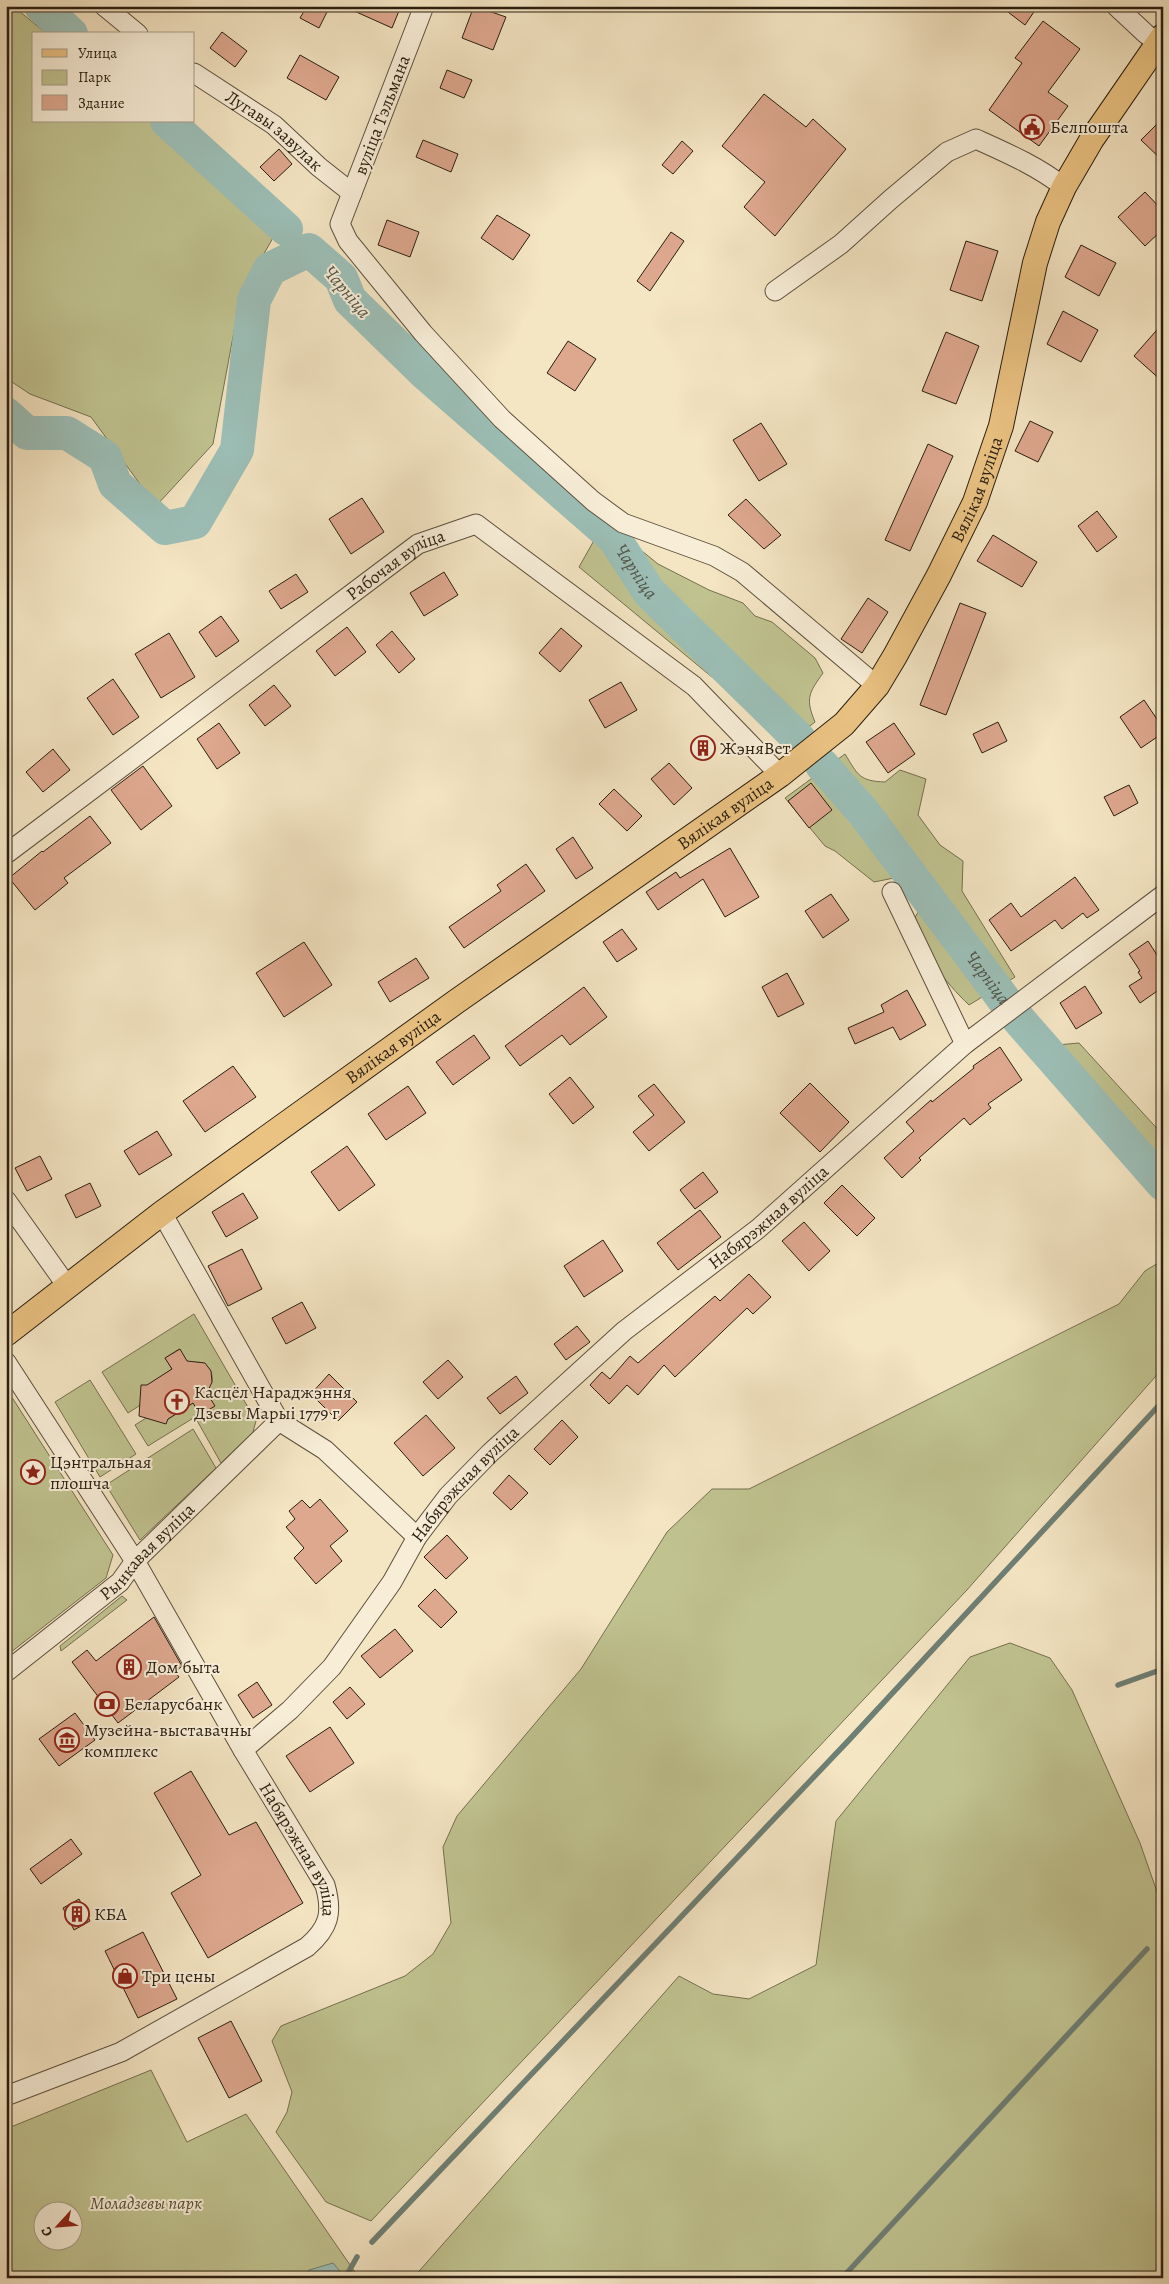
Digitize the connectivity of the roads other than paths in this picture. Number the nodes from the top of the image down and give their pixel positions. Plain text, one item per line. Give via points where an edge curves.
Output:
1 (104, 6) edge
2 (424, 6) edge
3 (1116, 6) edge
4 (136, 32) edge
5 (1161, 40) edge
6 (195, 74) edge
7 (1064, 187) junction
8 (352, 193) junction
9 (775, 292) dead end
10 (877, 686) junction
11 (780, 775) junction
12 (6, 854) edge
13 (892, 892) dead end
14 (1163, 895) edge
15 (965, 1044) junction
16 (6, 1200) edge
17 (162, 1213) junction
18 (67, 1286) junction
19 (6, 1334) edge
20 (6, 1362) edge
21 (279, 1421) junction
22 (417, 1537) junction
23 (135, 1561) junction
24 (6, 1672) edge
25 (243, 1750) junction
26 (6, 2096) edge

1 - 4 street
2 - 8 street, вуліца Тэльмана
3 - 5 street via 1146,34
5 - 7 main road, Вялікая вуліца via 1092,139
6 - 8 street, Лугавы завулак via 274,125
7 - 9 street via 1026,162 976,139 948,152 841,244
7 - 10 main road, Вялікая вуліца via 1035,263 1001,426 975,502 939,575
8 - 10 street, вуліца Тэльмана via 340,224 348,241 423,333 502,419 593,501 623,523 714,556 742,572
10 - 11 main road, Вялікая вуліца via 844,724
11 - 12 street, Рабочая вуліца via 694,686 476,524 418,544
11 - 17 main road, Вялікая вуліца
13 - 15 street
14 - 15 street, Набярэжная вуліца
15 - 22 street, Набярэжная вуліца via 759,1228 624,1331 490,1453 454,1490
16 - 18 street
17 - 18 main road, Вялікая вуліца
17 - 21 street
18 - 19 main road, Вялікая вуліца
20 - 23 street
21 - 22 street via 325,1450
21 - 23 street, Рынкавая вуліца
22 - 25 street, Набярэжная вуліца via 392,1582 332,1668
23 - 24 street, Рынкавая вуліца via 120,1582
23 - 25 street
25 - 26 street, Набярэжная вуліца via 325,1885 329,1918 320,1936 307,1948 121,2052

